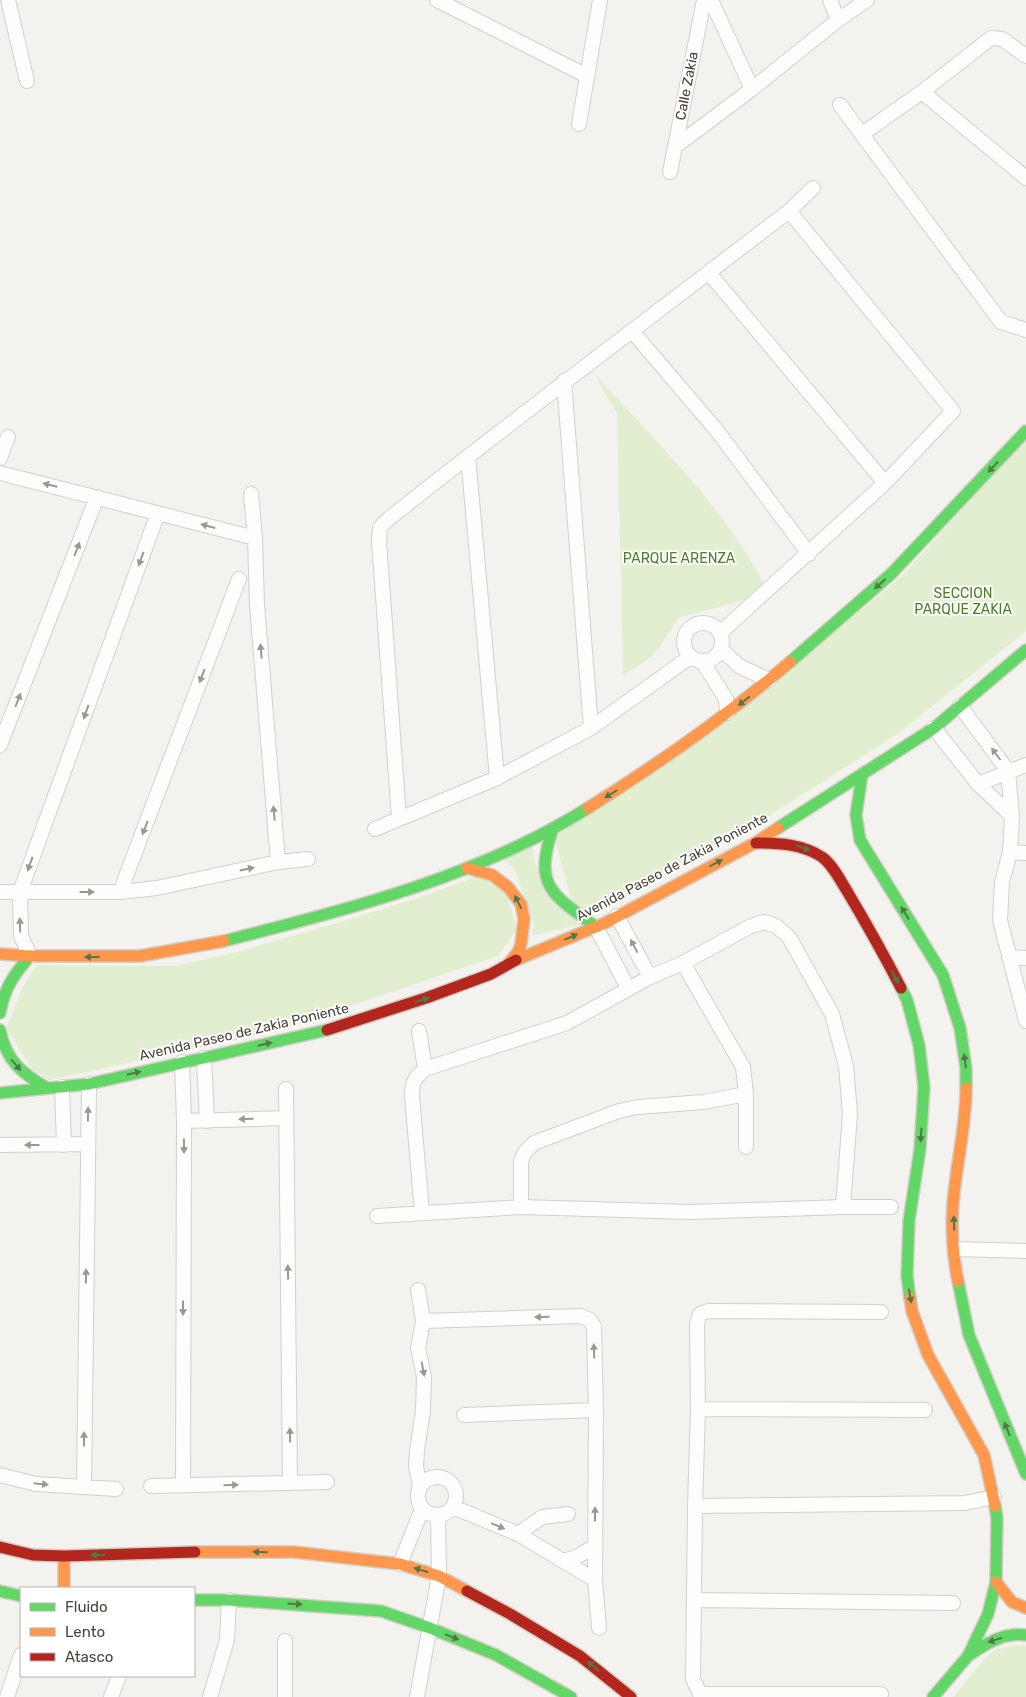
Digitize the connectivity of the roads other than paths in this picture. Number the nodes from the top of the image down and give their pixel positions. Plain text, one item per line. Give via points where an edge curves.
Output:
1 (8, 0) edge
2 (437, 0) edge
3 (600, 0) edge
4 (704, 0) edge
5 (711, 0) edge
6 (830, 0) edge
7 (867, 0) edge
8 (838, 20) junction
9 (1026, 56) edge
10 (587, 76) junction
11 (27, 81) dead end
12 (752, 89) junction
13 (922, 92) junction
14 (840, 105) dead end
15 (579, 124) dead end
16 (862, 134) junction
17 (676, 146) junction
18 (670, 172) dead end
19 (1026, 178) edge
20 (813, 188) dead end
21 (789, 210) junction
22 (709, 273) junction
23 (1026, 329) edge
24 (632, 330) junction
25 (564, 381) junction
26 (1026, 431) edge
27 (8, 437) dead end
28 (468, 456) junction
29 (0, 458) edge
30 (0, 472) edge
31 (885, 484) junction
32 (251, 494) dead end
33 (97, 497) junction
34 (158, 513) junction
35 (255, 538) junction
36 (809, 554) junction
37 (239, 578) dead end
38 (232, 598) junction
39 (257, 605) junction
40 (720, 634) junction
41 (721, 648) junction
42 (1026, 650) edge
43 (696, 659) junction
44 (769, 680) junction
45 (960, 706) junction
46 (727, 713) junction
47 (591, 728) junction
48 (934, 728) junction
49 (0, 745) edge
50 (1026, 764) edge
51 (1008, 771) junction
52 (862, 775) junction
53 (497, 778) junction
54 (978, 784) junction
55 (1012, 816) junction
56 (399, 819) junction
57 (553, 828) junction
58 (375, 829) dead end
59 (755, 843) junction
60 (1010, 852) junction
61 (1026, 853) edge
62 (308, 860) dead end
63 (278, 862) junction
64 (467, 868) junction
65 (0, 892) edge
66 (20, 892) junction
67 (120, 892) junction
68 (617, 916) junction
69 (596, 927) junction
70 (0, 954) edge
71 (30, 956) junction
72 (1008, 957) junction
73 (1026, 958) edge
74 (683, 963) junction
75 (508, 964) junction
76 (650, 977) junction
77 (628, 988) junction
78 (0, 1013) edge
79 (1026, 1021) edge
80 (0, 1030) edge
81 (419, 1031) dead end
82 (204, 1058) junction
83 (182, 1062) junction
84 (425, 1069) junction
85 (89, 1084) junction
86 (62, 1087) junction
87 (47, 1088) junction
88 (286, 1089) dead end
89 (0, 1092) edge
90 (746, 1094) junction
91 (286, 1118) junction
92 (206, 1120) junction
93 (184, 1121) junction
94 (88, 1144) junction
95 (0, 1145) edge
96 (64, 1145) junction
97 (746, 1147) dead end
98 (521, 1207) junction
99 (843, 1207) junction
100 (891, 1207) dead end
101 (422, 1212) junction
102 (376, 1216) dead end
103 (1026, 1246) edge
104 (955, 1249) junction
105 (1026, 1251) edge
106 (418, 1290) dead end
107 (881, 1312) dead end
108 (423, 1322) junction
109 (698, 1409) junction
110 (596, 1410) junction
111 (924, 1410) dead end
112 (464, 1415) dead end
113 (1026, 1473) edge
114 (0, 1475) edge
115 (327, 1482) dead end
116 (290, 1483) junction
117 (151, 1486) dead end
118 (183, 1486) junction
119 (420, 1486) junction
120 (84, 1488) junction
121 (116, 1489) dead end
122 (994, 1497) junction
123 (695, 1506) junction
124 (453, 1507) junction
125 (422, 1509) junction
126 (568, 1514) dead end
127 (438, 1516) junction
128 (518, 1534) junction
129 (595, 1546) junction
130 (0, 1547) edge
131 (64, 1556) junction
132 (564, 1561) junction
133 (400, 1564) junction
134 (439, 1576) junction
135 (595, 1580) junction
136 (996, 1582) junction
137 (64, 1587) edge
138 (0, 1591) edge
139 (20, 1596) edge
140 (195, 1600) edge
141 (229, 1600) junction
142 (694, 1600) junction
143 (953, 1603) dead end
144 (1026, 1608) edge
145 (430, 1628) junction
146 (599, 1628) dead end
147 (1026, 1635) edge
148 (285, 1641) dead end
149 (968, 1656) junction
150 (20, 1658) edge
151 (119, 1677) edge
152 (881, 1694) dead end
153 (7, 1697) edge
154 (111, 1697) edge
155 (210, 1697) edge
156 (286, 1697) edge
157 (417, 1697) edge
158 (571, 1697) edge
159 (630, 1697) edge
160 (933, 1697) edge

1 - 11 street
2 - 10 street
3 - 10 street
4 - 17 street, Calle Zakia
5 - 12 street
6 - 8 street
7 - 8 street
8 - 12 street
9 - 13 street via 1002,39 991,38
10 - 15 street
12 - 17 street
13 - 16 street
13 - 19 street
14 - 16 street
16 - 23 street via 1001,322
17 - 18 street, Calle Zakia
20 - 21 street
21 - 22 street
21 - 31 street via 954,411
22 - 24 street
22 - 31 street
24 - 25 street
24 - 36 street via 718,432
25 - 28 street
25 - 47 street
26 -> 44 street via 891,574
27 - 29 street
28 - 53 street
28 - 56 street via 380,528 378,541
33 -> 30 street
31 - 36 street
32 - 35 street
33 - 34 street
49 -> 33 street
35 -> 34 street
34 -> 66 street
35 - 39 street
36 - 40 street
37 - 38 street
38 - 39 street
38 -> 67 street
63 -> 39 street
40 - 41 street
40 - 43 street via 709,623 694,624 688,629 683,644
41 - 43 street via 710,660
41 - 44 street via 739,666
42 - 45 street, Avenida Paseo de Zakia Poniente
43 - 46 street via 726,699
43 - 47 street
44 -> 46 street
45 - 48 street, Avenida Paseo de Zakia Poniente
51 -> 45 street
46 -> 57 street via 635,780
47 - 53 street
48 - 52 street, Avenida Paseo de Zakia Poniente
48 - 54 street
50 - 51 street
51 - 54 street
51 - 55 street
52 - 59 street, Avenida Paseo de Zakia Poniente
104 -> 52 street via 954,1205 966,1108 966,1068 960,1028 943,975 860,840 855,822
53 - 56 street
54 - 55 street
55 - 60 street
56 - 58 street
57 - 64 street
57 - 69 street via 544,860 545,878 560,900
68 -> 59 street, Avenida Paseo de Zakia Poniente
59 -> 122 street via 783,842 823,858 874,934 907,1000 919,1045 924,1088 920,1149 909,1220 907,1276 912,1311 928,1355 984,1455
60 - 61 street
60 - 72 street via 1002,882 1000,920
62 - 63 street
67 -> 63 street via 157,888
64 -> 71 street via 413,888 210,944 140,956
75 -> 64 street via 521,944 524,918 520,904 508,887 492,875
65 - 66 street
66 -> 67 street
71 -> 66 street via 20,936
68 - 69 street, Avenida Paseo de Zakia Poniente
76 -> 68 street
75 -> 69 street, Avenida Paseo de Zakia Poniente
69 - 77 street
70 - 71 street
71 - 78 street via 13,974 2,994
72 - 73 street
72 - 79 street
74 - 76 street
74 - 90 street via 744,1067
74 - 99 street via 764,922 776,926 789,937 832,1014 846,1066 850,1114
82 -> 75 street, Avenida Paseo de Zakia Poniente via 326,1030 426,998 491,974
76 - 77 street
77 - 84 street via 568,1023
80 -> 87 street via 1,1040 11,1060 27,1077
81 - 84 street
82 - 83 street, Avenida Paseo de Zakia Poniente
82 - 92 street
85 -> 83 street, Avenida Paseo de Zakia Poniente
83 - 93 street
84 - 101 street via 412,1086
85 - 86 street, Avenida Paseo de Zakia Poniente
94 -> 85 street
86 - 87 street, Avenida Paseo de Zakia Poniente
86 - 96 street
87 - 89 street, Avenida Paseo de Zakia Poniente
88 - 91 street
90 - 97 street
90 - 98 street via 619,1111 534,1143 524,1152 522,1160
91 -> 92 street
116 -> 91 street
92 - 93 street
93 -> 118 street
94 - 96 street
120 -> 94 street
96 -> 95 street
98 - 99 street via 690,1212
98 - 101 street
99 - 100 street
101 - 102 street
103 - 105 street
104 - 105 street
113 -> 104 street via 969,1335 955,1266
106 - 108 street
107 - 109 street via 708,1311 700,1314
110 -> 108 street via 594,1327 590,1320 581,1316
108 -> 119 street via 418,1348 424,1377 416,1467
109 - 111 street
109 - 123 street
110 - 112 street
129 -> 110 street
114 -> 120 street via 36,1484
115 - 116 street
118 -> 116 street
117 - 118 street
119 - 124 street via 430,1478 442,1477 452,1484 456,1495
119 - 125 street via 417,1497
120 - 121 street
122 - 123 street via 965,1503
122 - 136 street via 997,1518
123 - 142 street
124 - 127 street
124 -> 128 street
125 - 127 street
125 - 133 street
126 - 128 street via 542,1517
127 - 134 street
128 - 132 street
129 - 132 street
129 - 135 street
130 - 131 street via 33,1555
133 -> 131 street via 285,1552
131 - 137 street
132 - 135 street
134 -> 133 street
134 - 145 street
159 -> 134 street via 580,1656
135 - 146 street
136 - 144 street via 1005,1596
136 - 149 street via 988,1614
138 - 139 street
140 - 141 street
141 -> 145 street via 381,1611
141 - 155 street via 227,1640
142 - 143 street
142 - 152 street via 693,1679 700,1694
145 - 157 street
145 -> 158 street via 496,1655
147 -> 149 street via 984,1644
148 - 156 street
149 - 160 street
150 - 153 street
151 - 154 street

